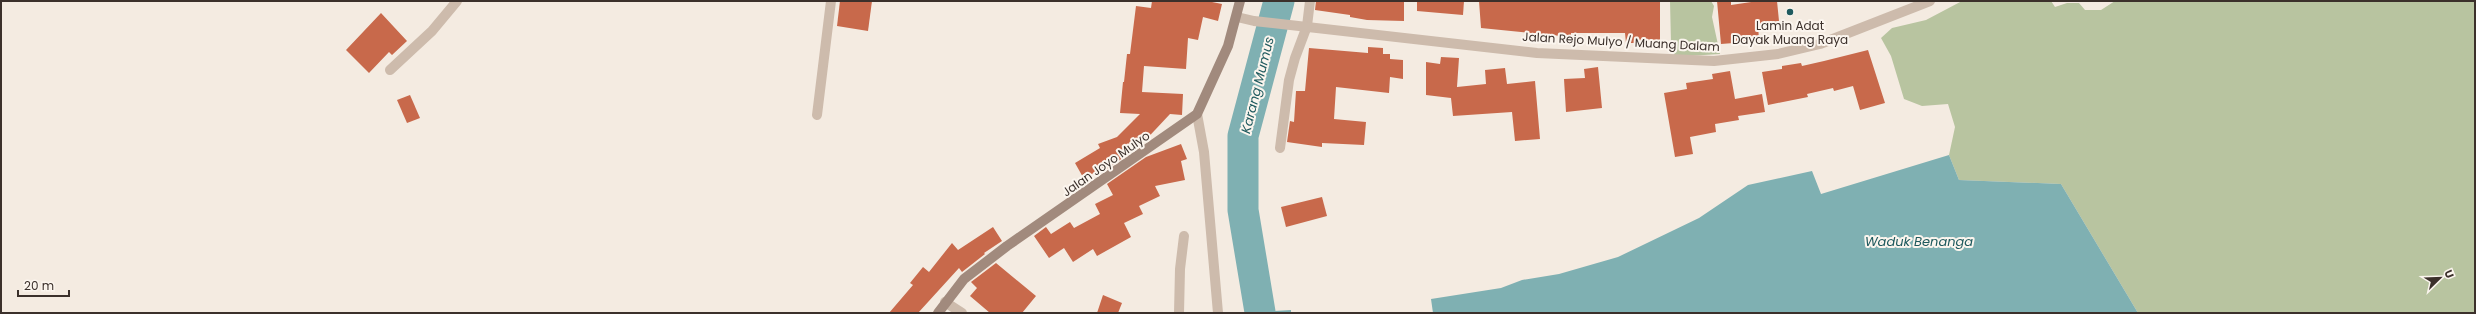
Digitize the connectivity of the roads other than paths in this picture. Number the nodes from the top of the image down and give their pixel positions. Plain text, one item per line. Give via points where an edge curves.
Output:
1 (457, 1) edge
2 (831, 1) edge
3 (1240, 1) edge
4 (1310, 1) edge
5 (1930, 1) edge
6 (1237, 17) junction
7 (1305, 26) junction
8 (390, 70) dead end
9 (1197, 114) junction
10 (817, 115) dead end
11 (1280, 148) dead end
12 (1184, 236) dead end
13 (945, 302) junction
14 (938, 313) edge
15 (962, 313) edge
16 (1179, 313) edge
17 (1218, 313) edge

1 - 8 street via 432,31
2 - 10 street
3 - 6 main road
4 - 7 street
5 - 7 street, Jalan Rejo Mulyo / Muang Dalam via 1820,44 1778,54 1714,62 1537,53
6 - 7 street, Jalan Rejo Mulyo / Muang Dalam
6 - 9 main road via 1228,46
7 - 11 street via 1289,80
9 - 13 main road, Jalan Joyo Mulyo via 1007,246 964,279
9 - 17 street via 1204,152
12 - 16 street
13 - 14 main road, Jalan Joyo Mulyo
13 - 15 street

